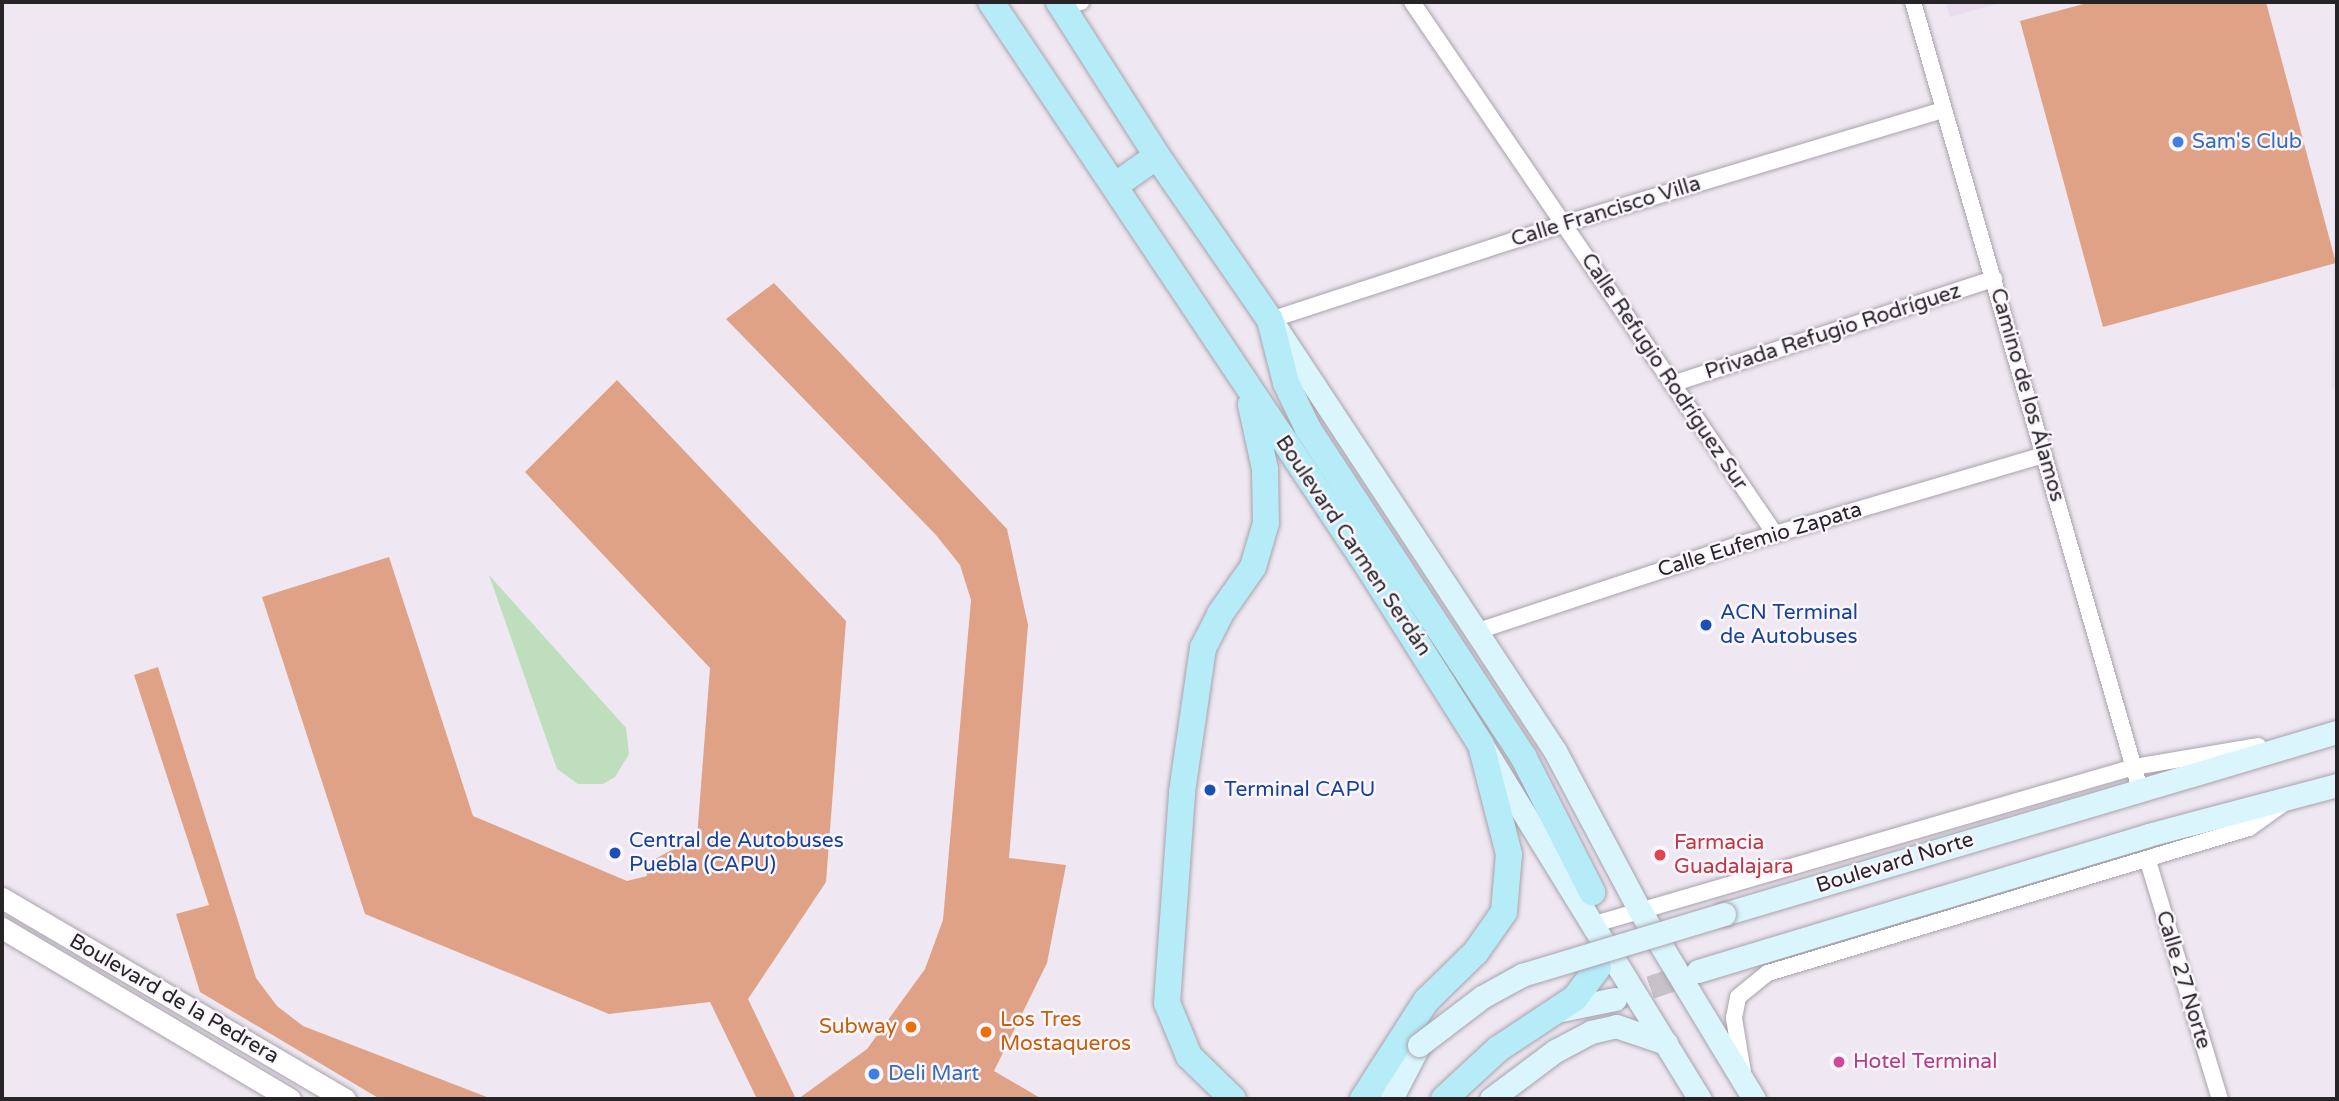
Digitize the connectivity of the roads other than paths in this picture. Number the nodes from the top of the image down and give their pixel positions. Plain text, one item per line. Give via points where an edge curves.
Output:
1 (991, 2) edge
2 (1412, 2) edge
3 (1913, 2) edge
4 (1068, 4) edge
5 (1943, 110) junction
6 (1157, 156) junction
7 (1116, 185) junction
8 (1563, 224) junction
9 (1994, 279) junction
10 (1270, 320) junction
11 (1672, 384) junction
12 (1246, 386) junction
13 (2044, 455) junction
14 (1775, 534) junction
15 (1478, 631) junction
16 (2332, 734) edge
17 (1481, 745) junction
18 (2134, 767) junction
19 (2337, 785) edge
20 (2140, 789) junction
21 (2293, 797) junction
22 (2148, 861) junction
23 (1592, 892) dead end
24 (2, 898) edge
25 (1639, 909) junction
26 (1595, 924) junction
27 (2, 928) edge
28 (1598, 968) dead end
29 (1698, 971) tunnel mouth
30 (1615, 999) tunnel mouth
31 (1552, 1012) junction
32 (1666, 1043) junction
33 (1751, 1094) edge
34 (289, 1099) edge
35 (345, 1099) edge
36 (1233, 1099) edge
37 (1363, 1099) edge
38 (1391, 1099) edge
39 (1444, 1099) edge
40 (1491, 1099) edge
41 (1700, 1099) edge
42 (2220, 1099) edge

1 - 7 main road, Boulevard Carmen Serdán
2 - 8 street, Calle Refugio Rodríguez Sur
3 - 5 street, Camino de los Álamos
4 - 6 main road
5 - 8 street, Calle Francisco Villa
5 - 9 street, Camino de los Álamos
6 - 7 main road
6 - 10 main road
7 - 12 main road, Boulevard Carmen Serdán
8 - 10 street, Calle Francisco Villa
8 - 11 street, Calle Refugio Rodríguez Sur
9 - 11 street, Privada Refugio Rodríguez
9 - 13 street, Camino de los Álamos
10 - 15 main road
10 - 23 main road via 1286,383 1308,429 1523,756
11 - 14 street, Calle Refugio Rodríguez Sur
12 - 17 main road, Boulevard Carmen Serdán via 1376,577
12 - 36 main road via 1265,469 1266,523 1253,567 1220,614 1203,649 1182,792 1167,1003 1189,1056
13 - 14 street, Calle Eufemio Zapata
13 - 18 street, Camino de los Álamos
14 - 15 street, Calle Eufemio Zapata
15 - 25 main road via 1555,751
16 - 18 street, Boulevard Norte
16 - 20 main road, Boulevard Norte
17 - 26 main road, Boulevard Carmen Serdán
17 - 37 main road via 1509,854 1504,912 1476,952 1426,1001
18 - 20 street, Camino de los Álamos
18 - 25 street, Boulevard Norte
19 - 21 main road
20 - 38 main road, Boulevard Norte, bridge via 1500,985 1419,1045
21 - 22 street via 2249,828
21 - 29 main road via 2136,839
22 - 33 street via 1768,974 1738,998 1734,1018
22 - 42 street, Calle 27 Norte
24 - 35 street, Boulevard de la Pedrera
25 - 26 street, Boulevard Norte
25 - 33 main road
26 - 32 main road, Boulevard Carmen Serdán
27 - 34 street, Boulevard de la Pedrera
28 - 31 main road via 1584,990
30 - 31 main road
31 - 39 main road via 1498,1049
32 - 40 main road via 1616,1026 1591,1031 1546,1057
32 - 41 main road, Boulevard Carmen Serdán

